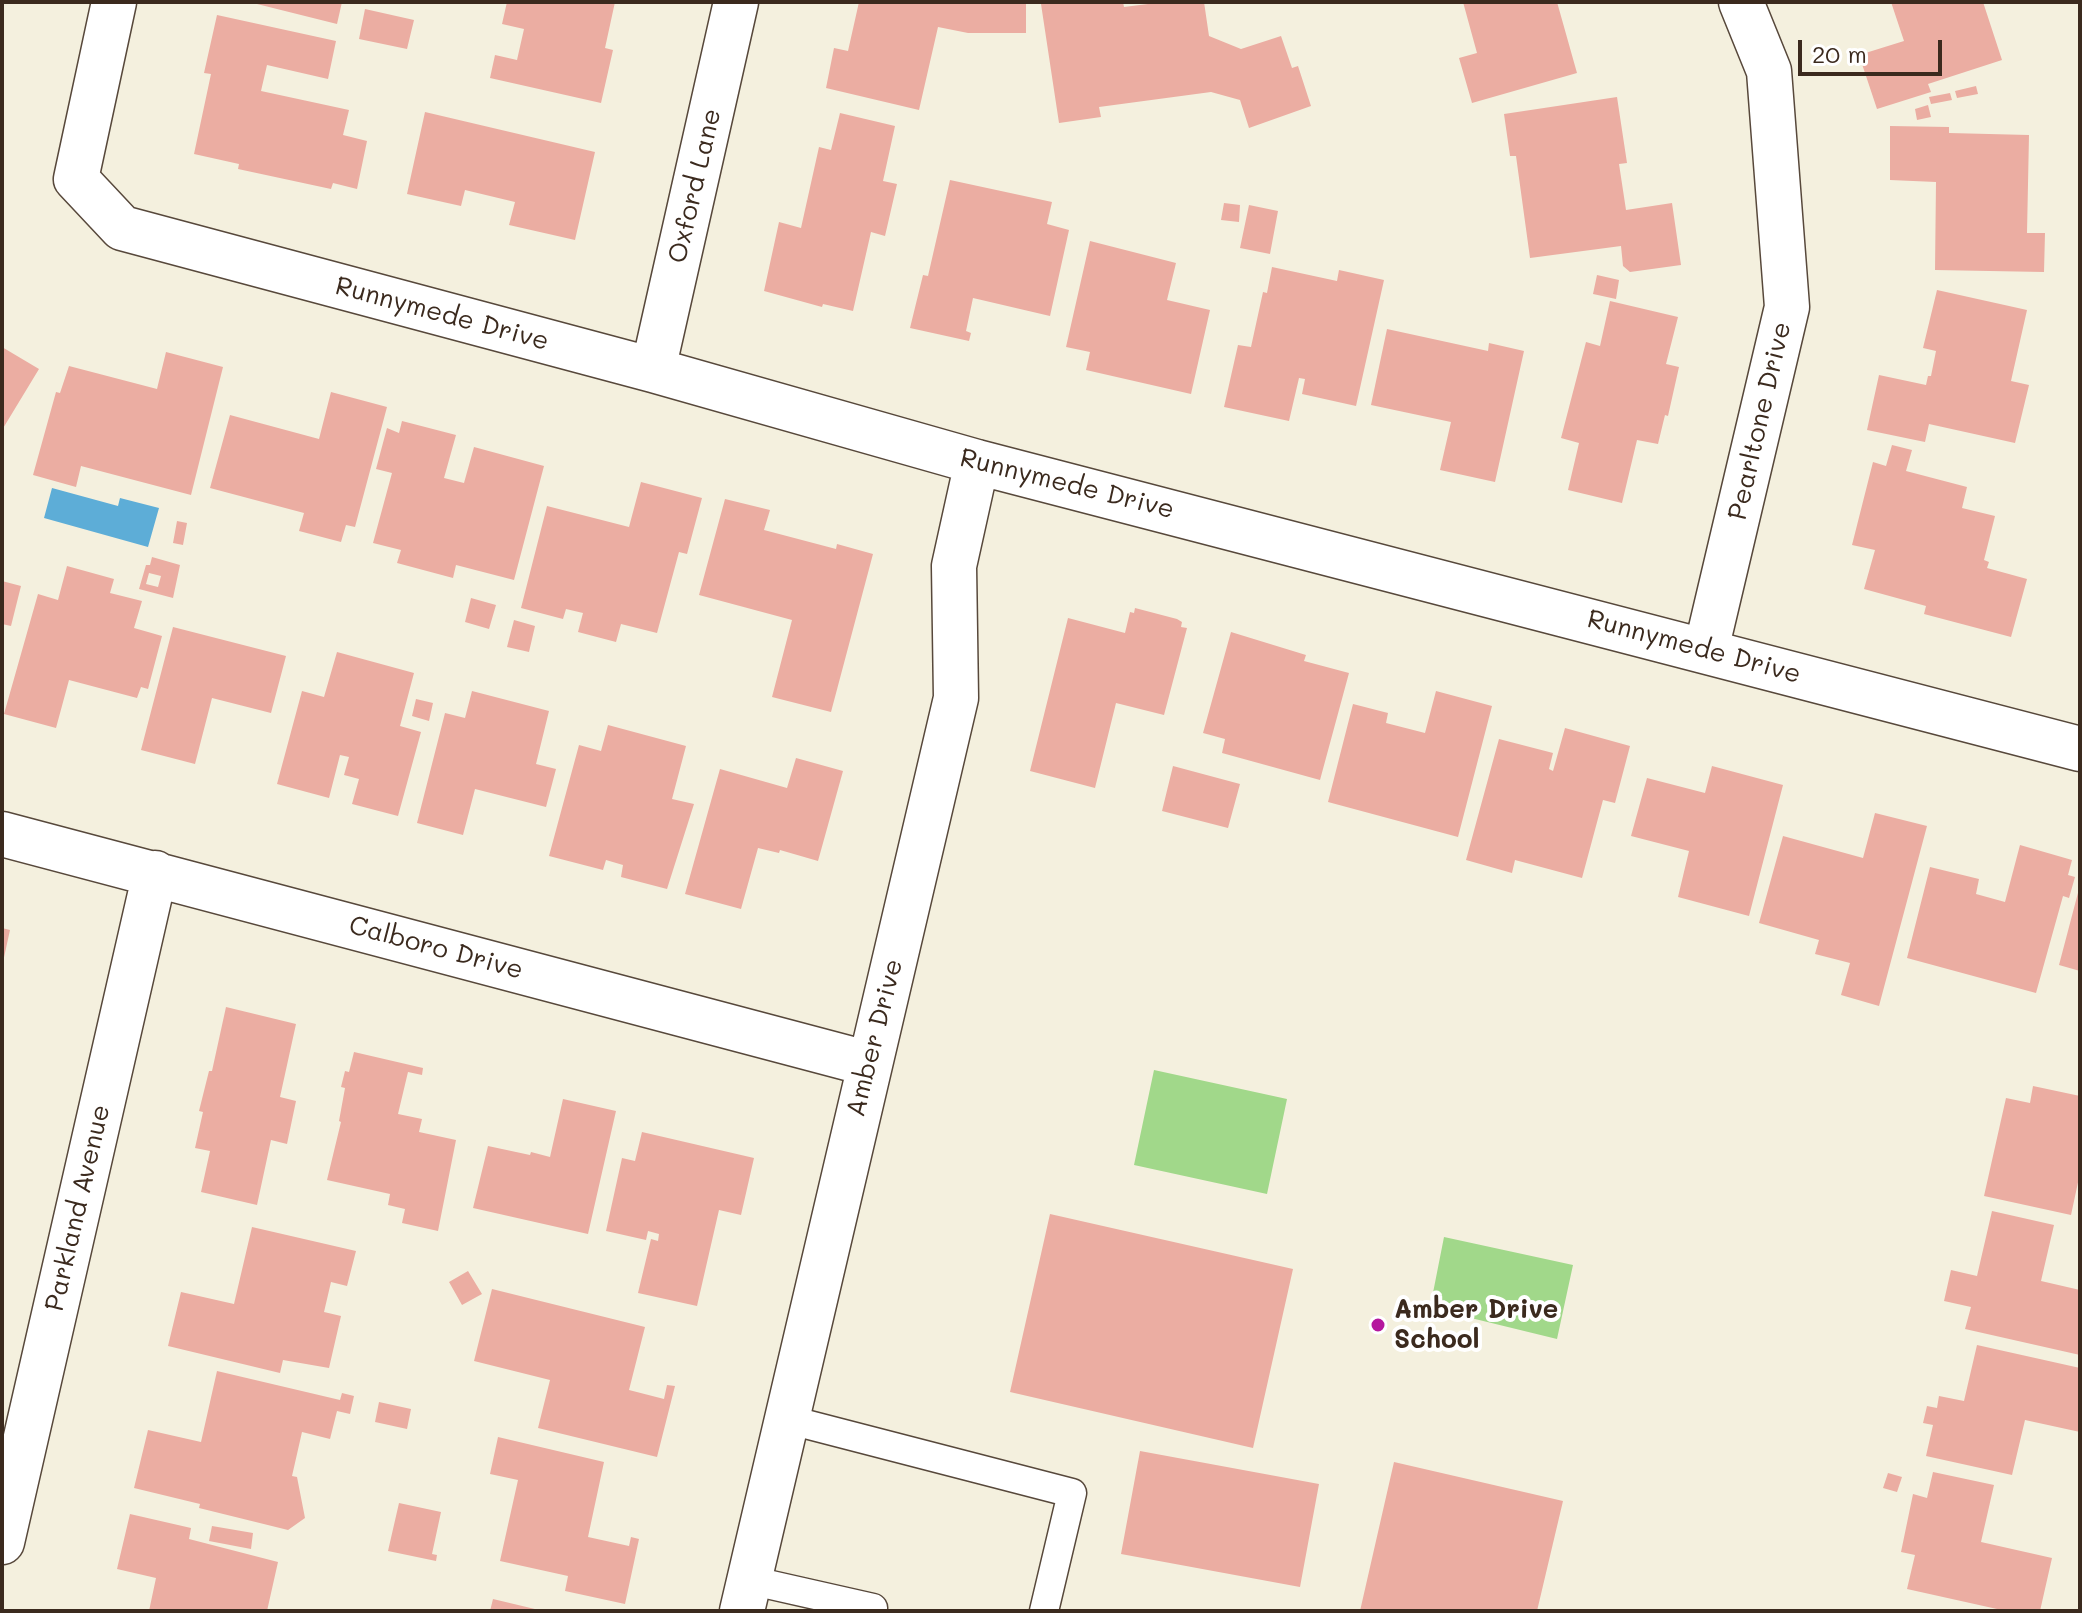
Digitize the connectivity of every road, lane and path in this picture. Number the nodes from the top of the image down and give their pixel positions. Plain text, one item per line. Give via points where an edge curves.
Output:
1 (114, 2) edge
2 (736, 2) edge
3 (1741, 2) edge
4 (653, 370) junction
5 (977, 462) junction
6 (1706, 650) junction
7 (2080, 749) edge
8 (2, 834) edge
9 (155, 873) junction
10 (870, 1064) junction
11 (786, 1419) junction
12 (2, 1542) edge
13 (746, 1596) edge
14 (877, 1610) edge
15 (1044, 1611) edge

1 - 4 street, Runnymede Drive via 76,179 122,228
2 - 4 street, Oxford Lane
3 - 6 street, Pearltone Drive via 1769,71 1787,307
4 - 5 street, Runnymede Drive
5 - 6 street, Runnymede Drive
5 - 10 street, Amber Drive via 954,566 956,698
6 - 7 street, Runnymede Drive
8 - 9 street, Calboro Drive
9 - 10 street, Calboro Drive
9 - 12 street, Parkland Avenue
10 - 11 street, Amber Drive
11 - 13 street, Amber Drive
11 - 15 lane via 1072,1493
13 - 14 lane

